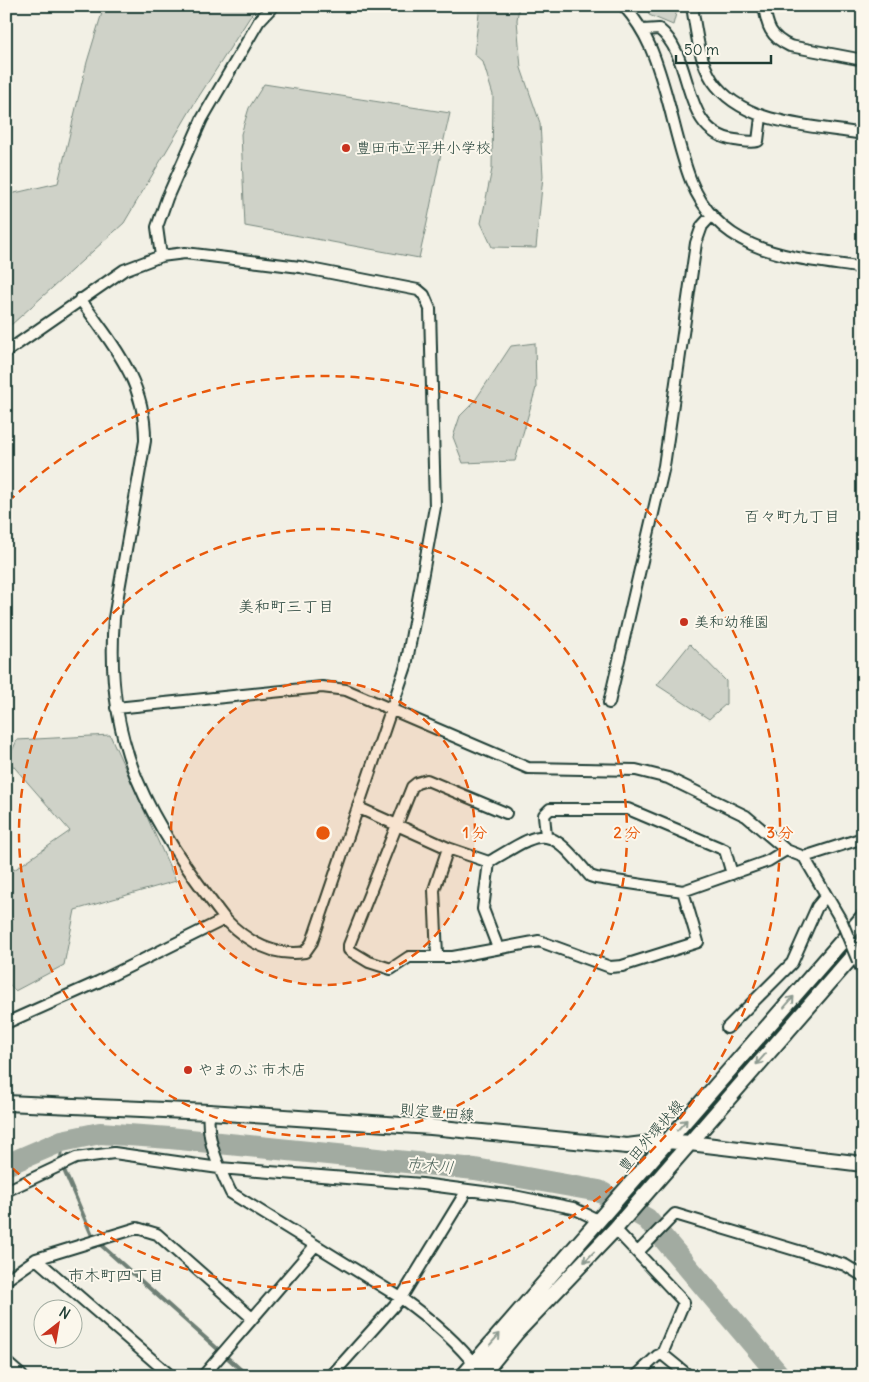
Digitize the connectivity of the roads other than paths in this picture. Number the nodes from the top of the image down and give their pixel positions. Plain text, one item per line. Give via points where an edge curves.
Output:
1 (273, 6) edge
2 (624, 6) edge
3 (692, 6) edge
4 (764, 6) edge
5 (643, 30) junction
6 (863, 60) edge
7 (761, 117) junction
8 (863, 134) edge
9 (712, 215) junction
10 (161, 256) junction
11 (863, 268) edge
12 (80, 299) junction
13 (7, 351) edge
14 (609, 703) dead end
15 (116, 708) junction
16 (393, 709) junction
17 (359, 808) junction
18 (506, 813) dead end
19 (397, 824) junction
20 (546, 836) junction
21 (863, 838) edge
22 (448, 848) junction
23 (786, 850) junction
24 (804, 857) junction
25 (489, 862) junction
26 (732, 874) junction
27 (682, 891) junction
28 (826, 896) junction
29 (863, 917) edge
30 (225, 919) junction
31 (863, 944) edge
32 (498, 948) junction
33 (437, 956) junction
34 (863, 972) edge
35 (6, 1023) edge
36 (727, 1028) dead end
37 (6, 1103) edge
38 (208, 1119) junction
39 (667, 1142) junction
40 (690, 1143) junction
41 (863, 1164) edge
42 (219, 1168) junction
43 (467, 1190) junction
44 (6, 1191) edge
45 (601, 1217) junction
46 (618, 1225) junction
47 (314, 1246) junction
48 (638, 1252) junction
49 (36, 1259) junction
50 (863, 1276) edge
51 (6, 1280) edge
52 (401, 1298) junction
53 (252, 1318) junction
54 (662, 1354) junction
55 (6, 1362) edge
56 (480, 1372) edge
57 (22, 1376) edge
58 (171, 1376) edge
59 (203, 1376) edge
60 (331, 1376) edge
61 (463, 1376) edge
62 (636, 1376) edge
63 (689, 1376) edge

1 - 10 street via 259,21 202,119 174,180 157,227
2 - 5 street
3 - 7 street via 704,64 712,79 733,101
4 - 6 street via 768,30 782,43
5 - 7 street via 659,29 666,35 699,115 713,133 725,138 758,141
5 - 9 street via 656,60 691,181
7 - 8 street
9 - 11 street via 734,237 765,250
9 - 14 street via 702,226 696,243 664,466
10 - 12 street via 124,270
10 - 16 street via 185,253 300,267 411,288 428,301 435,507 406,666
12 - 13 street
12 - 15 street via 129,370 142,402 146,428 114,618 112,662
15 - 16 street via 322,688 346,690
15 - 30 street via 128,758 158,825 183,866
16 - 17 street
16 - 23 street via 528,768 636,770 668,778 746,816
17 - 19 street
17 - 30 street via 312,942 305,952 290,954 253,943
18 - 19 street via 427,780 412,787
19 - 22 street
19 - 33 street via 349,950 368,962 391,969 409,957
20 - 25 street via 531,837
20 - 26 street via 544,815 550,809 628,809 725,850
20 - 27 street via 562,844 590,876
21 - 24 street
22 - 25 street
22 - 33 street via 434,890
23 - 24 street
23 - 26 street via 768,861
24 - 28 street
25 - 32 street via 483,909
26 - 27 street
27 - 32 street via 698,942 694,945 610,968 539,942
28 - 34 street, bridge via 842,922
28 - 36 street via 817,907 792,963
39 -> 29 street, 豊田外環状線
30 - 35 street
31 -> 40 street, 豊田外環状線
32 - 33 street via 453,957
37 - 38 street, 則定豊田線
38 - 39 street, 則定豊田線 via 432,1127 627,1146
38 - 42 street
39 - 40 street, 則定豊田線
39 - 45 street, 豊田外環状線
40 - 41 street, 則定豊田線
40 - 46 street, 豊田外環状線
42 - 43 street
42 - 44 street via 114,1153 70,1161
42 - 47 street via 230,1193
43 - 45 street via 514,1196
43 - 52 street
56 -> 45 street, 豊田外環状線
46 - 48 street
46 -> 56 street, 豊田外環状線
47 - 52 street
47 - 53 street
48 - 50 street via 675,1214 845,1265
48 - 54 street via 684,1302
49 - 51 street
49 - 53 street via 137,1228 157,1234
49 - 58 street
52 - 56 street via 463,1350
52 - 60 street
53 - 59 street
54 - 62 street
54 - 63 street
55 - 57 street
56 - 61 street, 豊田外環状線

